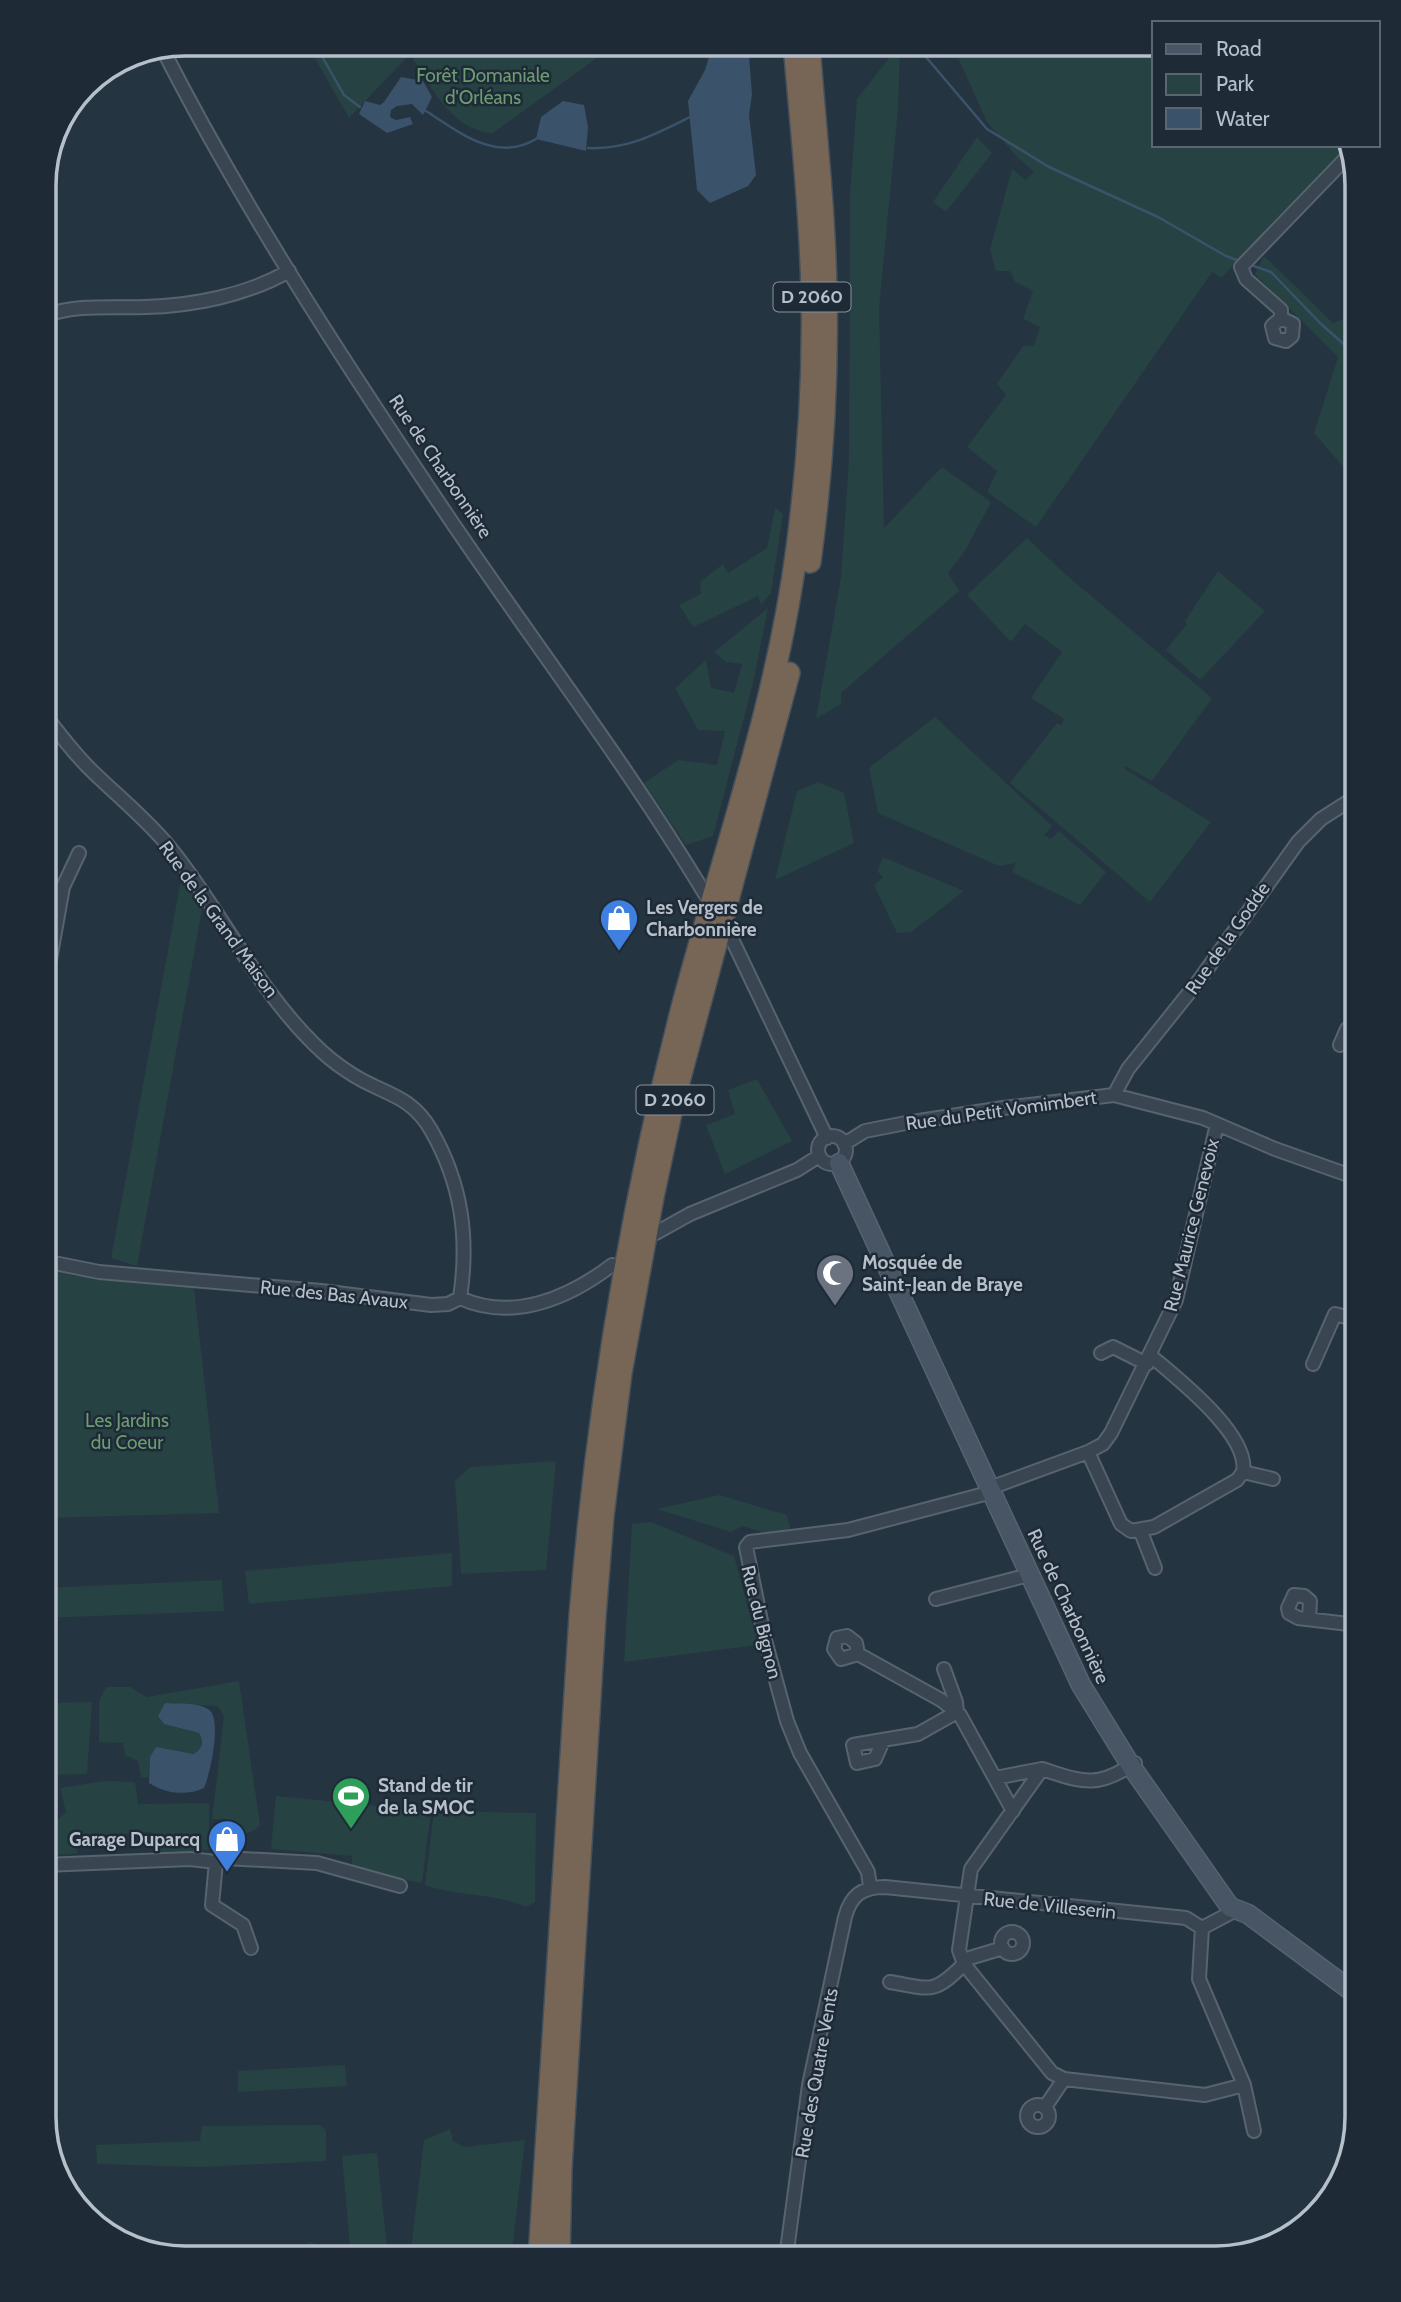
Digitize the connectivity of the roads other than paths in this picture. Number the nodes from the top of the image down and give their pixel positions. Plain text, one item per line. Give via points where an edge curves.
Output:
1 (795, 56) edge
2 (810, 56) edge
3 (167, 57) edge
4 (1343, 161) edge
5 (289, 271) junction
6 (56, 312) edge
7 (1281, 318) dead end
8 (56, 729) edge
9 (1345, 804) edge
10 (79, 853) dead end
11 (705, 894) dead end
12 (56, 926) edge
13 (729, 933) dead end
14 (1345, 1034) edge
15 (1340, 1045) dead end
16 (1114, 1096) junction
17 (1217, 1124) junction
18 (827, 1138) junction
19 (844, 1144) junction
20 (819, 1156) junction
21 (839, 1163) junction
22 (1345, 1174) edge
23 (656, 1233) dead end
24 (56, 1263) edge
25 (612, 1265) dead end
26 (460, 1298) junction
27 (1345, 1317) edge
28 (1101, 1353) dead end
29 (1149, 1360) junction
30 (1313, 1364) dead end
31 (1088, 1452) junction
32 (1243, 1472) junction
33 (1273, 1479) dead end
34 (991, 1490) junction
35 (1142, 1532) junction
36 (1155, 1568) dead end
37 (1029, 1575) junction
38 (936, 1599) dead end
39 (1309, 1619) dead end
40 (1345, 1624) edge
41 (858, 1654) dead end
42 (944, 1669) dead end
43 (957, 1712) junction
44 (882, 1742) dead end
45 (1134, 1764) junction
46 (1042, 1769) junction
47 (995, 1778) junction
48 (1013, 1811) junction
49 (216, 1862) junction
50 (56, 1865) edge
51 (400, 1886) dead end
52 (864, 1890) junction
53 (967, 1896) junction
54 (1236, 1910) junction
55 (1202, 1928) junction
56 (251, 1948) dead end
57 (1003, 1948) dead end
58 (963, 1962) junction
59 (890, 1982) dead end
60 (1345, 1986) edge
61 (1064, 2079) junction
62 (1244, 2085) junction
63 (1045, 2107) dead end
64 (1254, 2131) dead end
65 (540, 2246) edge
66 (558, 2246) edge
67 (788, 2246) edge

1 - 65 highway, D 2060 via 812,291 807,461 797,551 768,699 652,1131 608,1353 588,1511
2 - 66 highway, D 2060 via 826,292 818,498 785,690 673,1104 621,1373 595,1616
3 - 5 street, Rue de Charbonnière via 207,137
4 - 7 street via 1244,263 1246,279 1281,310
5 - 6 street via 214,299 180,305 94,306
5 - 11 street, Rue de Charbonnière via 437,500 663,825
8 - 26 street, Rue de la Grand Maison via 85,764 169,846 209,899 251,971 314,1044 347,1072 400,1097 422,1115 456,1185 464,1216
9 - 16 street, Rue de la Godde via 1297,842 1200,979 1128,1069
10 - 12 street via 63,887
13 - 18 street
14 - 15 street
16 - 17 street, Rue du Petit Vomimbert via 1174,1108
16 - 19 street, Rue du Petit Vomimbert via 906,1123 865,1131
17 - 22 street, Rue du Petit Vomimbert
17 - 29 street, Rue Maurice Genevoix via 1176,1300
18 - 19 street via 839,1138
18 - 20 street via 820,1143
19 - 21 street via 845,1157
20 - 21 street via 825,1163
20 - 23 street
21 - 34 street, Rue de Charbonnière
24 - 26 street, Rue des Bas Avaux via 99,1272 431,1305
25 - 26 street, Rue des Bas Avaux via 585,1286 548,1301 504,1309
27 - 30 street via 1335,1314
28 - 29 street via 1113,1347
29 - 31 street, Rue Maurice Genevoix via 1108,1439
29 - 32 street via 1219,1419 1241,1454
31 - 34 street, Rue Maurice Genevoix
31 - 35 street via 1121,1524
32 - 33 street
32 - 35 street via 1237,1480
34 - 37 street, Rue de Charbonnière
34 - 52 street, Rue du Bignon via 848,1530 750,1542 746,1547 787,1721 800,1753 862,1861
35 - 36 street
37 - 38 street
37 - 45 street, Rue de Charbonnière via 1081,1685
39 - 40 street
41 - 43 street
42 - 43 street
43 - 44 street via 918,1734
43 - 47 street
45 - 46 street via 1086,1783
45 - 54 street, Rue de Charbonnière
46 - 47 street
46 - 48 street
47 - 48 street
48 - 53 street via 971,1869
49 - 50 street
49 - 51 street via 225,1858 294,1860
49 - 56 street via 212,1905 243,1925
52 - 53 street, Rue de Villeserin
52 - 67 street, Rue des Quatre Vents via 849,1903 845,1917 809,2085
53 - 55 street, Rue de Villeserin via 1186,1918
53 - 58 street via 959,1950
54 - 55 street
54 - 60 street, Rue de Charbonnière via 1248,1914
55 - 62 street via 1199,1979
57 - 58 street
58 - 59 street via 934,1989
58 - 61 street via 1052,2073
61 - 62 street via 1205,2095
61 - 63 street
62 - 64 street

